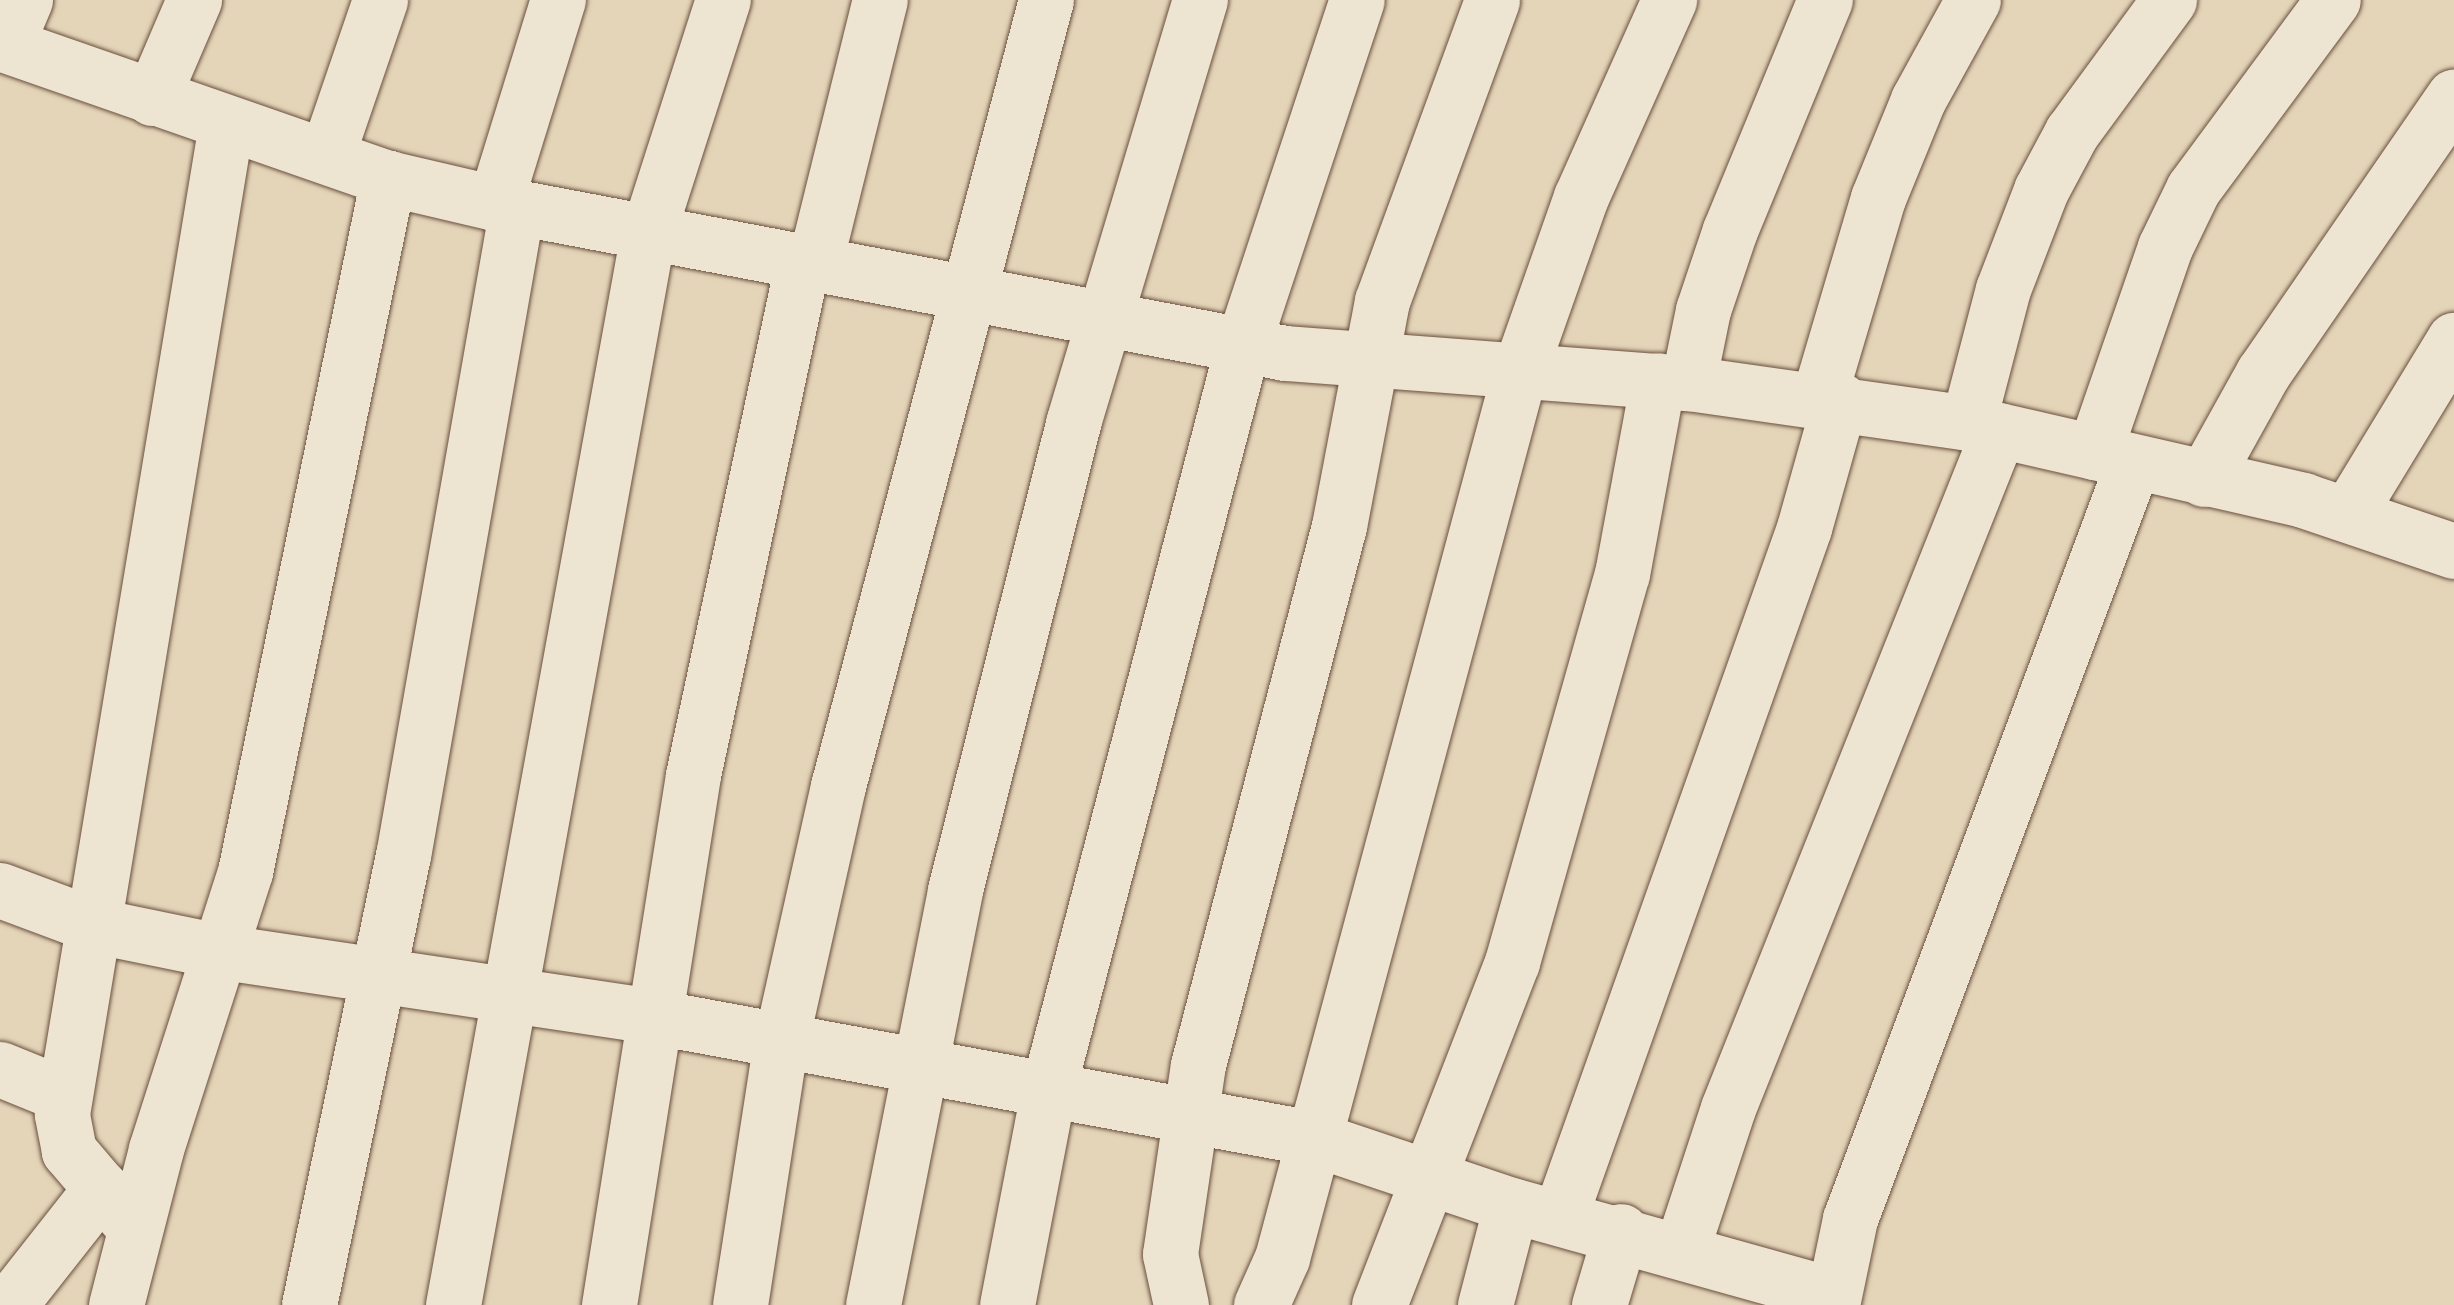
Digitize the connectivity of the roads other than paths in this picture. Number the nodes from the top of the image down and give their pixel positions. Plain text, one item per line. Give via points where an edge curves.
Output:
1 (194, 0) edge
2 (380, 0) edge
3 (558, 0) edge
4 (723, 0) edge
5 (880, 0) edge
6 (1046, 0) edge
7 (1200, 0) edge
8 (1357, 0) edge
9 (1492, 0) edge
10 (1669, 0) edge
11 (1826, 0) edge
12 (1973, 0) edge
13 (2169, 0) edge
14 (2334, 0) edge
15 (10, 29) edge
16 (2454, 96) edge
17 (152, 98) junction
18 (226, 124) junction
19 (327, 155) junction
20 (388, 178) junction
21 (506, 205) junction
22 (648, 233) junction
23 (809, 261) junction
24 (968, 290) junction
25 (1104, 316) junction
26 (2454, 340) edge
27 (1242, 344) junction
28 (1371, 360) junction
29 (1520, 370) junction
30 (1673, 382) junction
31 (1830, 398) junction
32 (1984, 426) junction
33 (2113, 458) junction
34 (2204, 479) junction
35 (2348, 514) junction
36 (2454, 551) edge
37 (2, 899) edge
38 (96, 926) junction
39 (224, 952) junction
40 (378, 977) junction
41 (514, 994) junction
42 (650, 1016) junction
43 (781, 1042) junction
44 (916, 1064) junction
45 (0, 1070) edge
46 (1048, 1086) junction
47 (64, 1095) junction
48 (1190, 1112) junction
49 (1312, 1138) junction
50 (1428, 1179) junction
51 (117, 1207) junction
52 (1535, 1210) junction
53 (1621, 1231) junction
54 (1699, 1271) edge
55 (1832, 1300) edge
56 (9, 1305) edge
57 (116, 1305) edge
58 (310, 1305) edge
59 (454, 1305) edge
60 (609, 1305) edge
61 (740, 1305) edge
62 (873, 1305) edge
63 (1007, 1305) edge
64 (1181, 1305) edge
65 (1261, 1305) edge
66 (1379, 1305) edge
67 (1485, 1305) edge
68 (1599, 1305) edge

1 - 17 street
2 - 19 street
3 - 21 street
4 - 22 street
5 - 23 street
6 - 24 street
7 - 25 street
8 - 27 street
9 - 28 street via 1382,302
10 - 29 street via 1581,196
11 - 30 street
12 - 31 street via 1918,100 1878,198
13 - 32 street via 2072,132 2041,190 2003,289
14 - 33 street via 2210,162 2180,214
15 - 17 street
16 - 34 street via 2263,373
17 - 18 street
18 - 19 street
18 - 38 street
19 - 20 street
20 - 21 street
20 - 39 street
21 - 22 street
21 - 40 street
22 - 23 street
22 - 41 street
23 - 24 street
23 - 42 street via 744,517
24 - 25 street
24 - 43 street via 883,604
25 - 27 street
25 - 44 street
26 - 35 street
27 - 28 street
27 - 46 street
28 - 29 street
28 - 48 street via 1338,526
29 - 30 street
29 - 49 street
30 - 31 street
30 - 50 street via 1512,962
31 - 32 street
31 - 52 street via 1804,528
32 - 33 street
32 - 54 street via 1728,1108
33 - 34 street
33 - 55 street via 1850,1219
34 - 35 street
35 - 36 street
37 - 38 street
38 - 39 street
38 - 47 street
39 - 40 street
39 - 51 street
40 - 41 street
40 - 58 street
41 - 42 street
41 - 59 street
42 - 43 street
42 - 60 street
43 - 44 street
43 - 61 street
44 - 46 street
44 - 62 street
45 - 47 street
46 - 48 street
46 - 63 street
47 - 51 street via 62,1134
48 - 49 street
48 - 64 street via 1170,1254
49 - 50 street
49 - 65 street via 1282,1258
50 - 52 street
50 - 66 street
51 - 56 street
51 - 57 street
52 - 53 street
52 - 67 street
53 - 54 street
53 - 68 street
54 - 55 street

